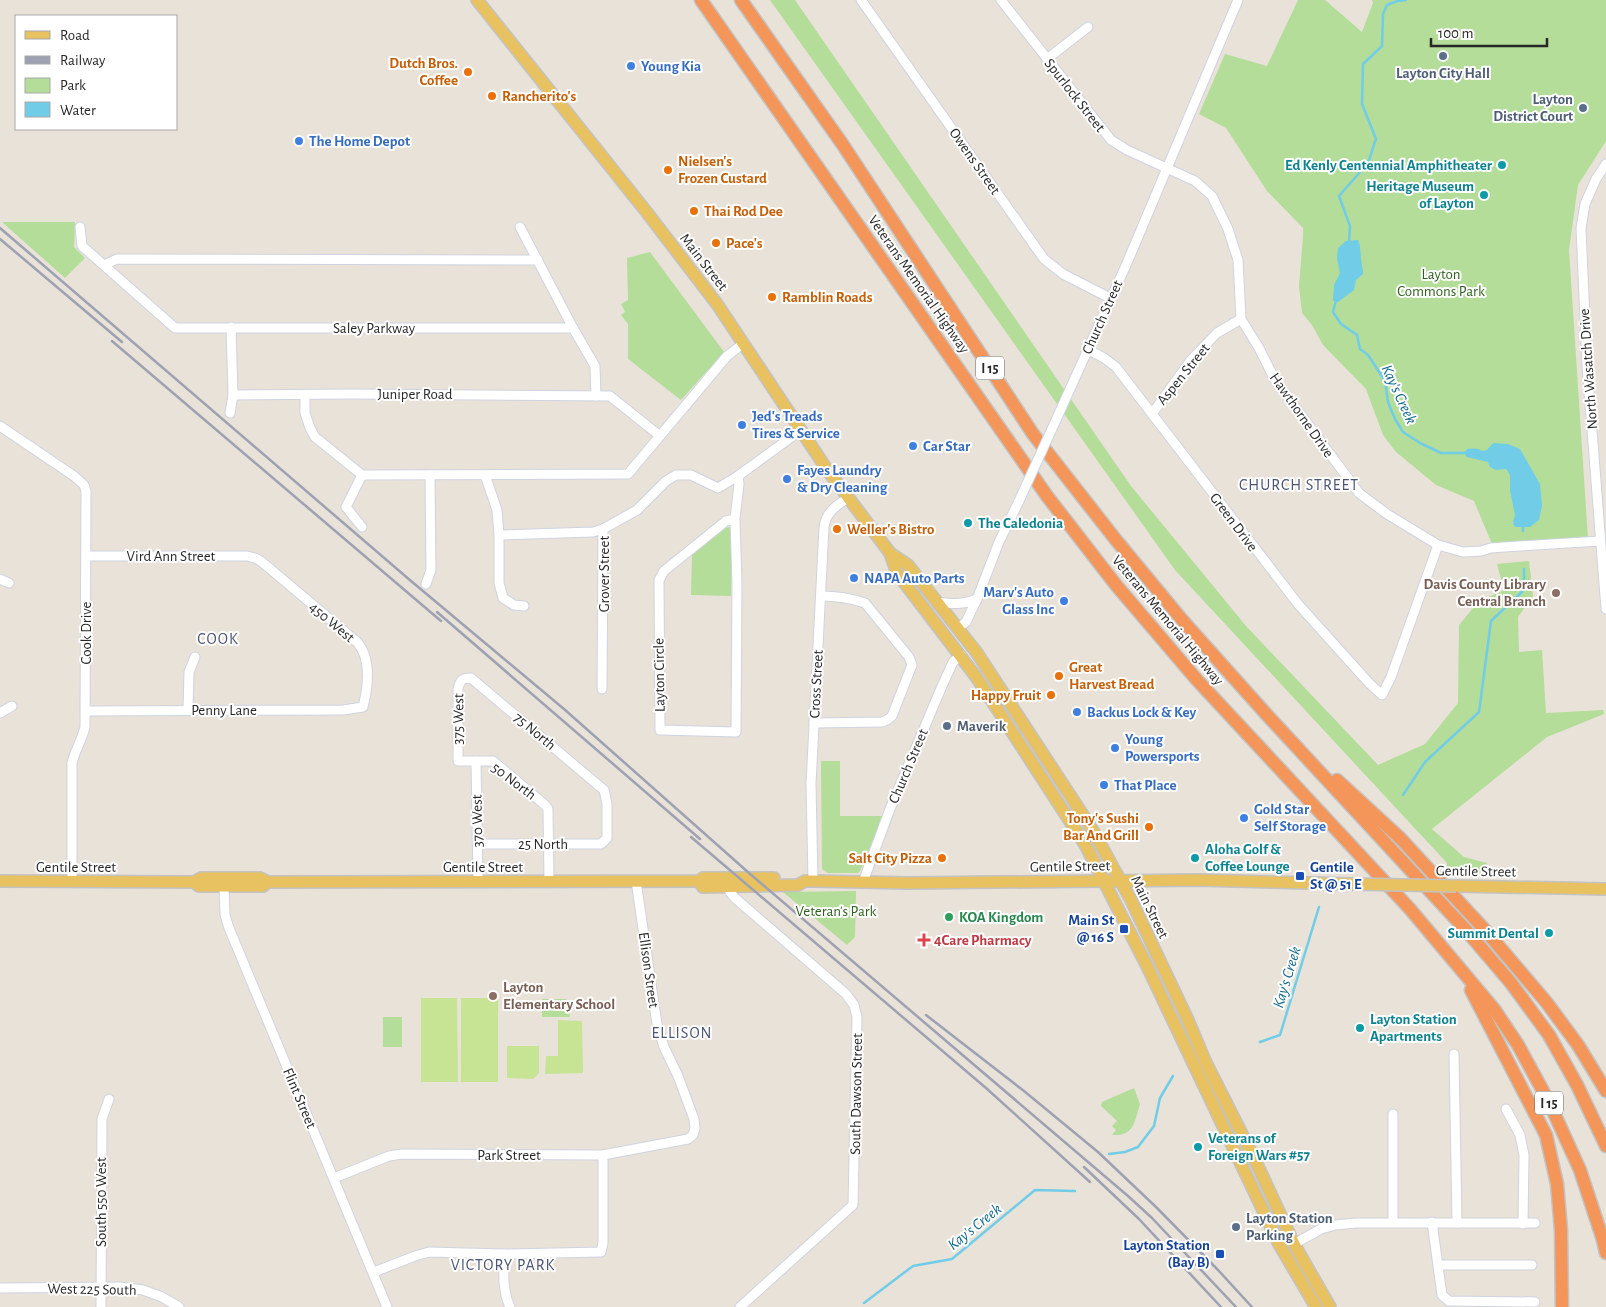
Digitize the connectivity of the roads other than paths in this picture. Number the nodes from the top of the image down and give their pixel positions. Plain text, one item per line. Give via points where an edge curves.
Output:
1 (478, 0) edge
2 (701, 0) edge
3 (741, 0) edge
4 (861, 0) edge
5 (1000, 0) edge
6 (1238, 0) edge
7 (1088, 28) dead end
8 (1046, 59) junction
9 (1606, 164) edge
10 (1167, 168) junction
11 (80, 227) dead end
12 (520, 227) dead end
13 (538, 260) junction
14 (104, 265) junction
15 (1110, 298) junction
16 (1241, 319) junction
17 (231, 327) junction
18 (573, 328) junction
19 (744, 343) junction
20 (1088, 349) junction
21 (233, 395) junction
22 (306, 395) junction
23 (596, 396) junction
24 (230, 413) dead end
25 (1152, 414) junction
26 (0, 426) edge
27 (801, 430) junction
28 (660, 436) junction
29 (362, 475) junction
30 (430, 475) junction
31 (485, 475) junction
32 (738, 476) junction
33 (848, 498) junction
34 (735, 519) junction
35 (362, 527) dead end
36 (603, 529) junction
37 (499, 535) junction
38 (1600, 541) junction
39 (1438, 545) junction
40 (890, 554) junction
41 (86, 556) junction
42 (255, 558) joint
43 (0, 579) edge
44 (10, 583) dead end
45 (426, 584) dead end
46 (820, 596) junction
47 (977, 598) junction
48 (937, 602) junction
49 (524, 606) dead end
50 (1606, 609) edge
51 (958, 628) junction
52 (961, 655) junction
53 (195, 657) dead end
54 (464, 678) joint
55 (602, 689) dead end
56 (1003, 691) junction
57 (12, 706) dead end
58 (363, 707) joint
59 (188, 710) junction
60 (86, 711) junction
61 (0, 713) edge
62 (1267, 716) junction
63 (814, 722) junction
64 (458, 761) joint
65 (476, 761) junction
66 (606, 841) joint
67 (548, 843) junction
68 (478, 844) junction
69 (1104, 880) junction
70 (1121, 880) junction
71 (0, 881) edge
72 (72, 881) junction
73 (196, 881) junction
74 (267, 881) junction
75 (636, 881) junction
76 (809, 881) junction
77 (478, 882) junction
78 (548, 882) junction
79 (699, 882) junction
80 (863, 882) junction
81 (224, 887) junction
82 (729, 887) junction
83 (1606, 889) edge
84 (1461, 970) junction
85 (1454, 1054) dead end
86 (1606, 1091) edge
87 (109, 1099) dead end
88 (1506, 1109) dead end
89 (1393, 1114) dead end
90 (688, 1139) joint
91 (1606, 1146) edge
92 (603, 1155) junction
93 (334, 1178) junction
94 (1394, 1222) junction
95 (1432, 1222) junction
96 (1457, 1223) junction
97 (1535, 1223) dead end
98 (1523, 1224) junction
99 (1294, 1244) junction
100 (1606, 1253) edge
101 (504, 1254) junction
102 (1439, 1264) junction
103 (1532, 1265) dead end
104 (374, 1272) junction
105 (0, 1288) edge
106 (101, 1288) junction
107 (1535, 1302) dead end
108 (101, 1307) edge
109 (179, 1307) edge
110 (387, 1307) edge
111 (510, 1307) edge
112 (740, 1307) edge
113 (1316, 1307) edge
114 (1330, 1307) edge
115 (1564, 1307) edge

1 - 19 main road, Main Street via 677,251
2 - 84 highway, Veterans Memorial Highway / I 15 via 1081,541 1203,687 1410,909
3 - 62 highway, Veterans Memorial Highway / I 15 via 843,145 1033,434 1183,621
4 - 15 street, Owens Street via 1044,259 1063,274
5 - 8 street, Spurlock Street
6 - 10 street, Church Street
7 - 8 street
8 - 10 street, Spurlock Street via 1111,140
9 - 38 street, North Wasatch Drive via 1585,204 1581,228
10 - 15 street, Church Street
10 - 16 street, Hawthorne Drive via 1195,181 1212,196 1238,260
11 - 14 street via 82,246
12 - 13 street
13 - 14 street via 117,259
13 - 18 street
14 - 17 street, Saley Parkway via 175,328
15 - 20 street, Church Street
16 - 25 street, Aspen Street via 1216,333 1191,360
16 - 39 street, Hawthorne Drive via 1275,380 1359,493
17 - 18 street, Saley Parkway
17 - 21 street
18 - 23 street via 595,366
19 - 27 main road, Main Street
19 - 28 street via 727,356
20 - 25 street, Green Drive via 1116,367
20 - 47 street, Church Street, bridge via 999,542
21 - 22 street, Juniper Road
21 - 24 street
22 - 23 street, Juniper Road
22 - 29 street via 305,413 315,437
23 - 28 street, Juniper Road via 615,398
25 - 39 street, Green Drive via 1298,604 1382,695
26 - 41 street, Cook Drive via 84,485
27 - 32 street
27 - 33 main road, Main Street
28 - 31 street via 628,474
29 - 30 street
29 - 35 street via 346,507
30 - 31 street
30 - 45 street via 431,570
31 - 37 street via 497,510
32 - 34 street, Layton Circle
32 - 36 street, Grover Street via 718,488 691,475 676,475 637,510
33 - 40 main road, Main Street
33 - 46 street, Cross Street via 829,512 825,521
34 - 34 street, Layton Circle via 726,521 664,571 659,580 660,730 736,732
36 - 37 street
36 - 55 street, Grover Street
37 - 49 street via 499,583 503,598 514,605
38 - 39 street, Hawthorne Drive via 1463,552
38 - 50 street, North Wasatch Drive
40 - 48 main road, Main Street via 908,565
40 - 52 main road, Main Street via 897,572
41 - 42 street, Vird Ann Street
41 - 60 street, Cook Drive
42 - 58 street, 450 West via 364,650 368,689
43 - 44 street
46 - 63 street, Cross Street
46 - 63 street via 865,603 912,665 892,716 887,720
47 - 48 street via 959,604
47 - 51 street, Church Street via 966,622
48 - 51 main road, Main Street
51 - 56 main road, Main Street
52 - 56 main road via 970,656 986,679
52 - 69 main road, Main Street via 1074,825
52 - 80 street, Church Street via 953,662 942,686
53 - 59 street via 189,672
54 - 64 street, 375 West via 458,689
54 - 66 street, 75 North via 471,678 604,790
56 - 70 main road, Main Street via 1092,828
57 - 61 street
58 - 59 street, Penny Lane via 343,710
59 - 60 street, Penny Lane
60 - 72 street, Cook Drive via 83,738 74,751 72,763
62 - 86 highway via 1400,838 1485,930 1547,1003
62 - 91 highway, Veterans Memorial Highway / I 15 via 1511,983 1549,1034
63 - 76 street, Cross Street
64 - 65 street, 50 North
65 - 67 street, 50 North via 493,761 545,805 548,809
65 - 68 street, 370 West
66 - 67 street, 25 North via 601,844
67 - 68 street, 25 North
67 - 78 street
68 - 77 street, 370 West
69 - 70 main road, Gentile Street
69 - 80 main road, Gentile Street
69 - 113 main road, Main Street via 1279,1244
70 - 83 main road, Gentile Street, bridge
70 - 99 main road, Main Street
71 - 72 main road, Gentile Street
72 - 73 main road, Gentile Street
73 - 74 main road, Gentile Street via 201,878 260,878
73 - 81 main road, Gentile Street via 220,883
74 - 77 main road, Gentile Street
74 - 81 main road, Gentile Street via 263,886
75 - 78 main road, Gentile Street
75 - 79 main road, Gentile Street
75 - 90 street, Ellison Street via 657,1024 694,1119 693,1135
76 - 79 main road, Gentile Street via 798,877 704,878
76 - 80 main road, Gentile Street
76 - 82 main road, Gentile Street via 798,885
77 - 78 main road, Gentile Street
79 - 82 main road, Gentile Street via 703,887
81 - 93 street, Flint Street via 229,928
82 - 112 street, South Dawson Street via 735,898 846,994 854,1004 857,1017 853,1205
84 - 100 highway, Veterans Memorial Highway / I 15 via 1494,1009 1518,1045 1548,1102 1580,1170
84 - 115 highway via 1546,1135 1557,1184
85 - 96 street
87 - 106 street, South 550 West via 102,1119
88 - 98 street via 1520,1135 1524,1154
89 - 94 street
90 - 92 street, Park Street
92 - 93 street, Park Street via 402,1154
92 - 101 street via 601,1252
93 - 104 street, Flint Street
94 - 95 street
94 - 99 street via 1335,1225
95 - 96 street
95 - 102 street
96 - 98 street
97 - 98 street
99 - 114 main road, Main Street
101 - 104 street via 429,1252
101 - 111 street via 504,1285
102 - 103 street
102 - 107 street via 1442,1295 1449,1301
104 - 110 street, Flint Street
105 - 106 street, West 225 South
106 - 108 street, South 550 West
106 - 109 street, West 225 South via 143,1290

